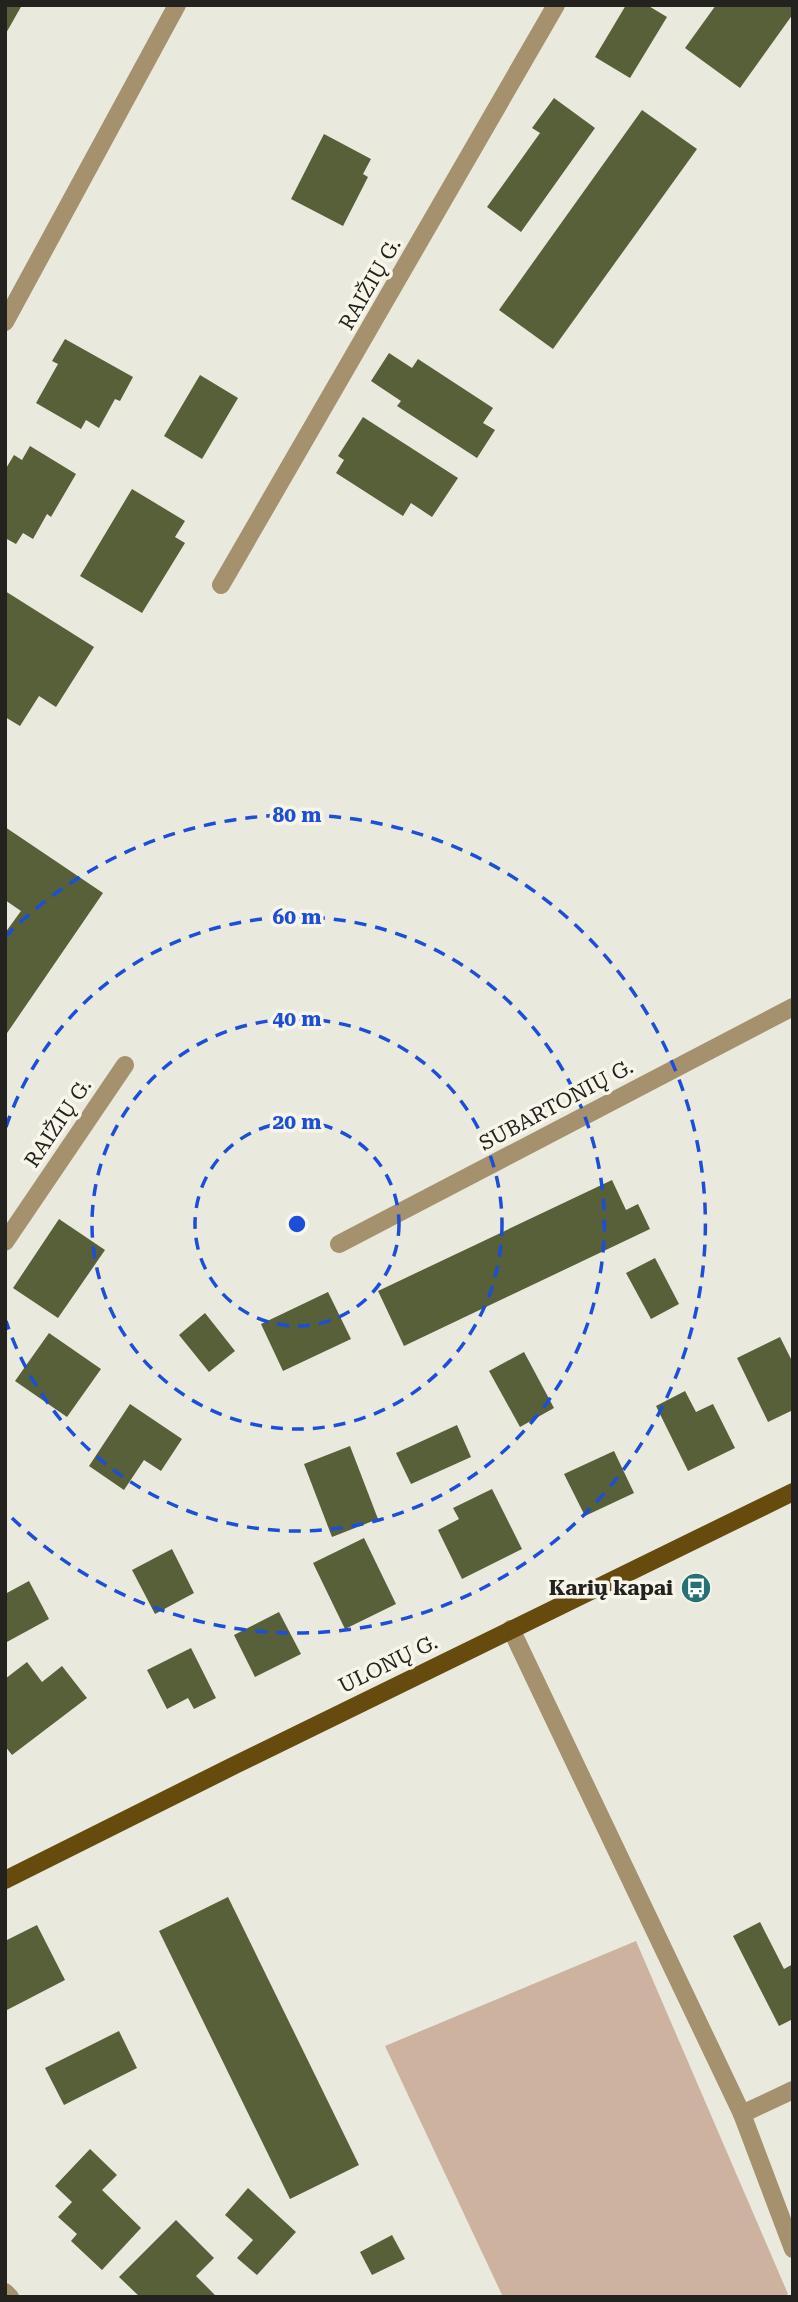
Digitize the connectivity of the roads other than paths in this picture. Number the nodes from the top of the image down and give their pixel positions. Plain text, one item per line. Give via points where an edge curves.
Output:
1 (177, 5) edge
2 (556, 5) edge
3 (5, 322) edge
4 (221, 585) dead end
5 (793, 1007) edge
6 (125, 1065) dead end
7 (5, 1242) edge
8 (339, 1244) dead end
9 (793, 1492) edge
10 (511, 1629) junction
11 (5, 1880) edge
12 (793, 2090) edge
13 (742, 2114) junction
14 (793, 2249) edge
15 (5, 2292) edge
16 (10, 2297) edge

1 - 3 street
2 - 4 street, RAIŽIŲ G.
5 - 8 street, SUBARTONIŲ G.
6 - 7 street, RAIŽIŲ G.
9 - 10 main road, ULONŲ G.
10 - 11 main road, ULONŲ G.
10 - 13 street
12 - 13 street
13 - 14 street
15 - 16 street

